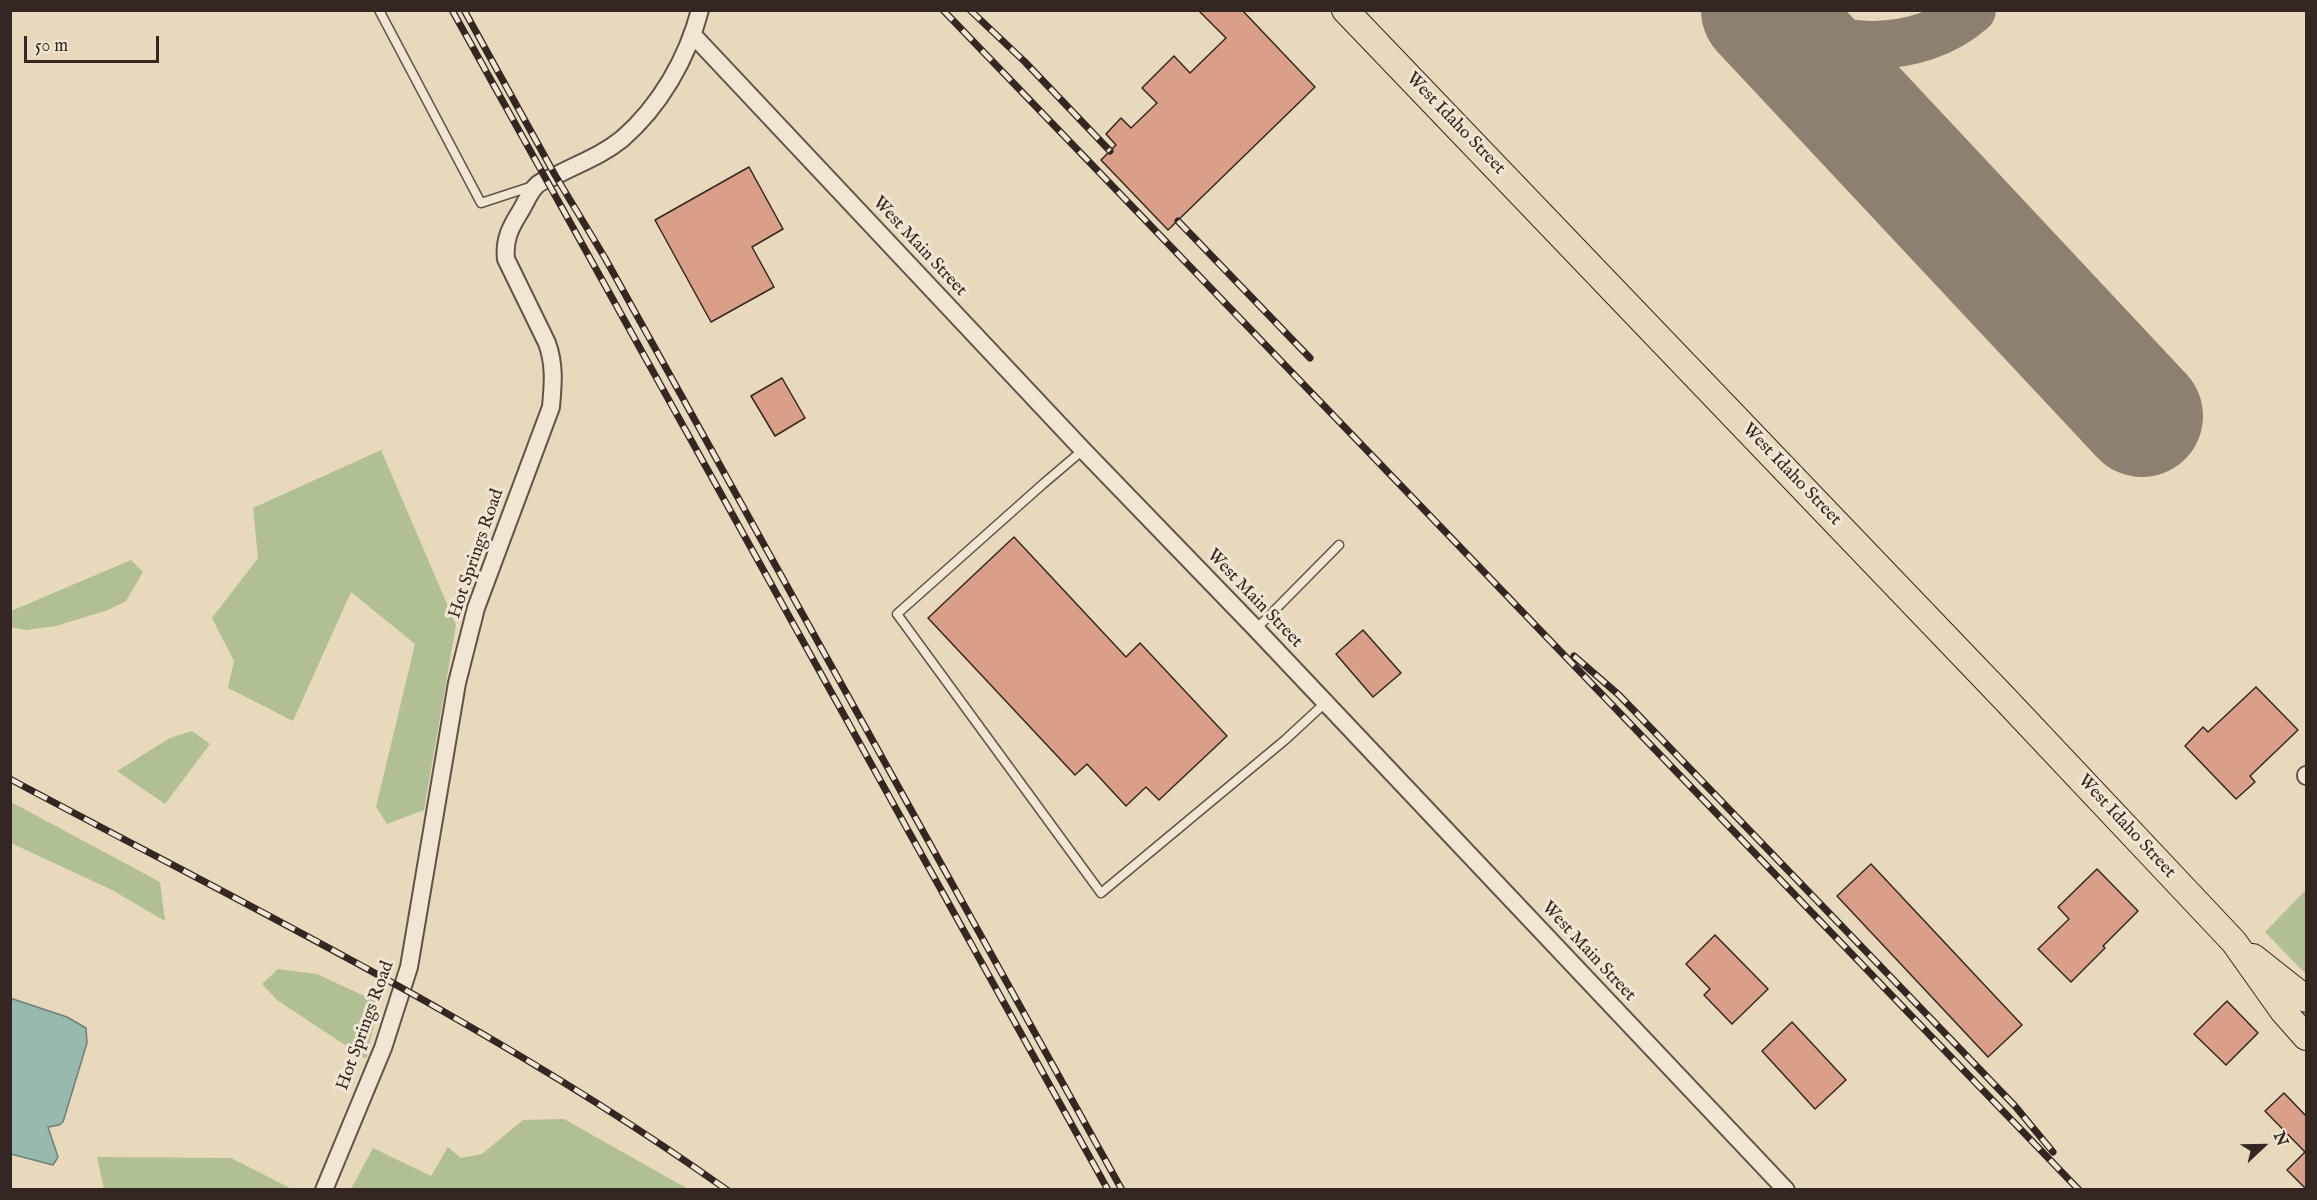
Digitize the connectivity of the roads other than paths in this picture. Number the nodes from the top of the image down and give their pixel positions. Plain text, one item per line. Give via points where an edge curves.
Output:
1 (379, 10) edge
2 (700, 10) edge
3 (1345, 10) edge
4 (693, 35) junction
5 (536, 185) junction
6 (1083, 450) junction
7 (1339, 545) dead end
8 (1256, 629) junction
9 (1324, 703) junction
10 (2234, 942) junction
11 (2307, 999) edge
12 (2307, 1037) edge
13 (324, 1190) edge
14 (1786, 1190) edge

1 - 5 lane via 481,203
2 - 4 street
3 - 10 main road, West Idaho Street
4 - 5 street via 661,93 622,138 597,157
4 - 6 street, West Main Street
5 - 13 street, Hot Springs Road via 510,228 505,246 506,259 552,356 551,407 476,608 457,683 409,967 383,1048
6 - 8 street, West Main Street
6 - 9 lane via 897,614 1101,893
7 - 8 lane
8 - 9 street, West Main Street
9 - 14 street, West Main Street
10 - 11 main road, West Idaho Street
10 - 12 main road, West Idaho Street via 2283,1011

